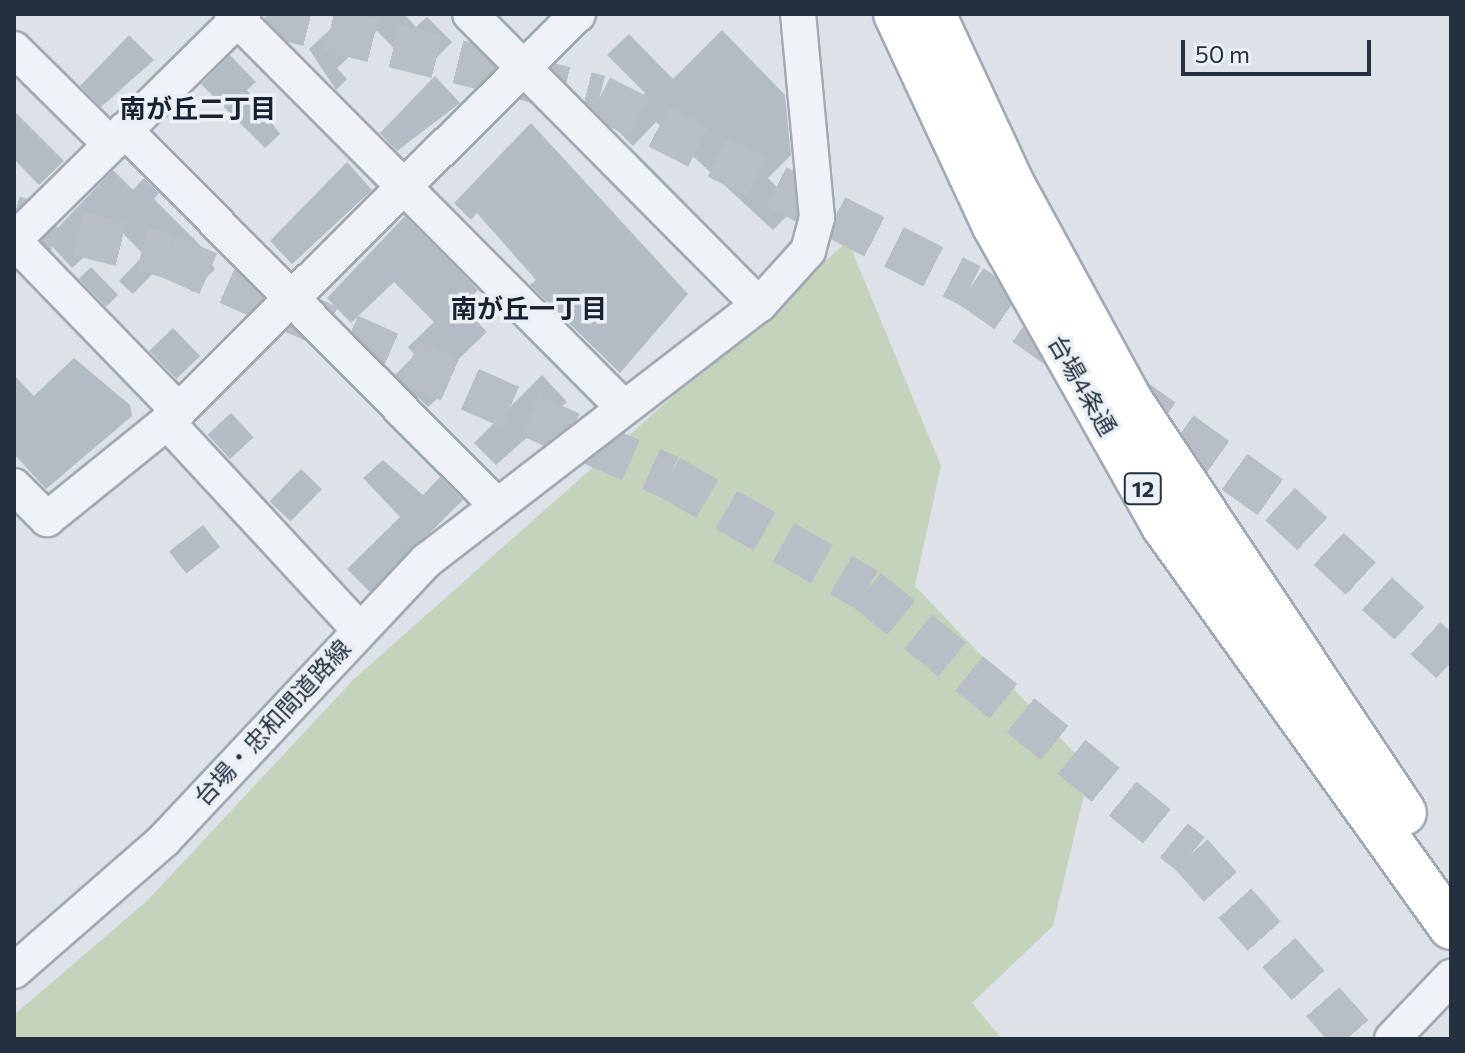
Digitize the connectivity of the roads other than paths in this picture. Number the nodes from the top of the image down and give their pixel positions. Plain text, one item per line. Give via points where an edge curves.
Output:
1 (470, 14) edge
2 (578, 14) edge
3 (798, 14) edge
4 (896, 14) edge
5 (933, 14) edge
6 (238, 16) edge
7 (14, 49) edge
8 (525, 70) junction
9 (117, 136) junction
10 (409, 185) junction
11 (14, 241) edge
12 (291, 298) junction
13 (759, 305) junction
14 (621, 405) junction
15 (173, 417) junction
16 (14, 486) edge
17 (495, 504) junction
18 (358, 628) junction
19 (1451, 878) edge
20 (1451, 927) edge
21 (14, 971) edge
22 (1451, 977) edge
23 (1392, 1039) edge

1 - 8 street
2 - 8 street
3 - 13 street via 817,218 808,251
4 - 20 highway, 台場4条通 / 12 via 995,226 1164,526
5 - 19 highway, 台場4条通 / 12 via 1012,184 1131,402
6 - 9 street
6 - 10 street
7 - 9 street
8 - 10 street
8 - 13 street
9 - 11 street
9 - 12 street
10 - 12 street
10 - 14 street
11 - 15 street, 台場・忠和間道路線
12 - 15 street
12 - 17 street
13 - 14 street
14 - 17 street
15 - 16 street via 47,519
15 - 18 street, 台場・忠和間道路線
17 - 18 street
18 - 21 street, 台場・忠和間道路線 via 164,840
22 - 23 street

